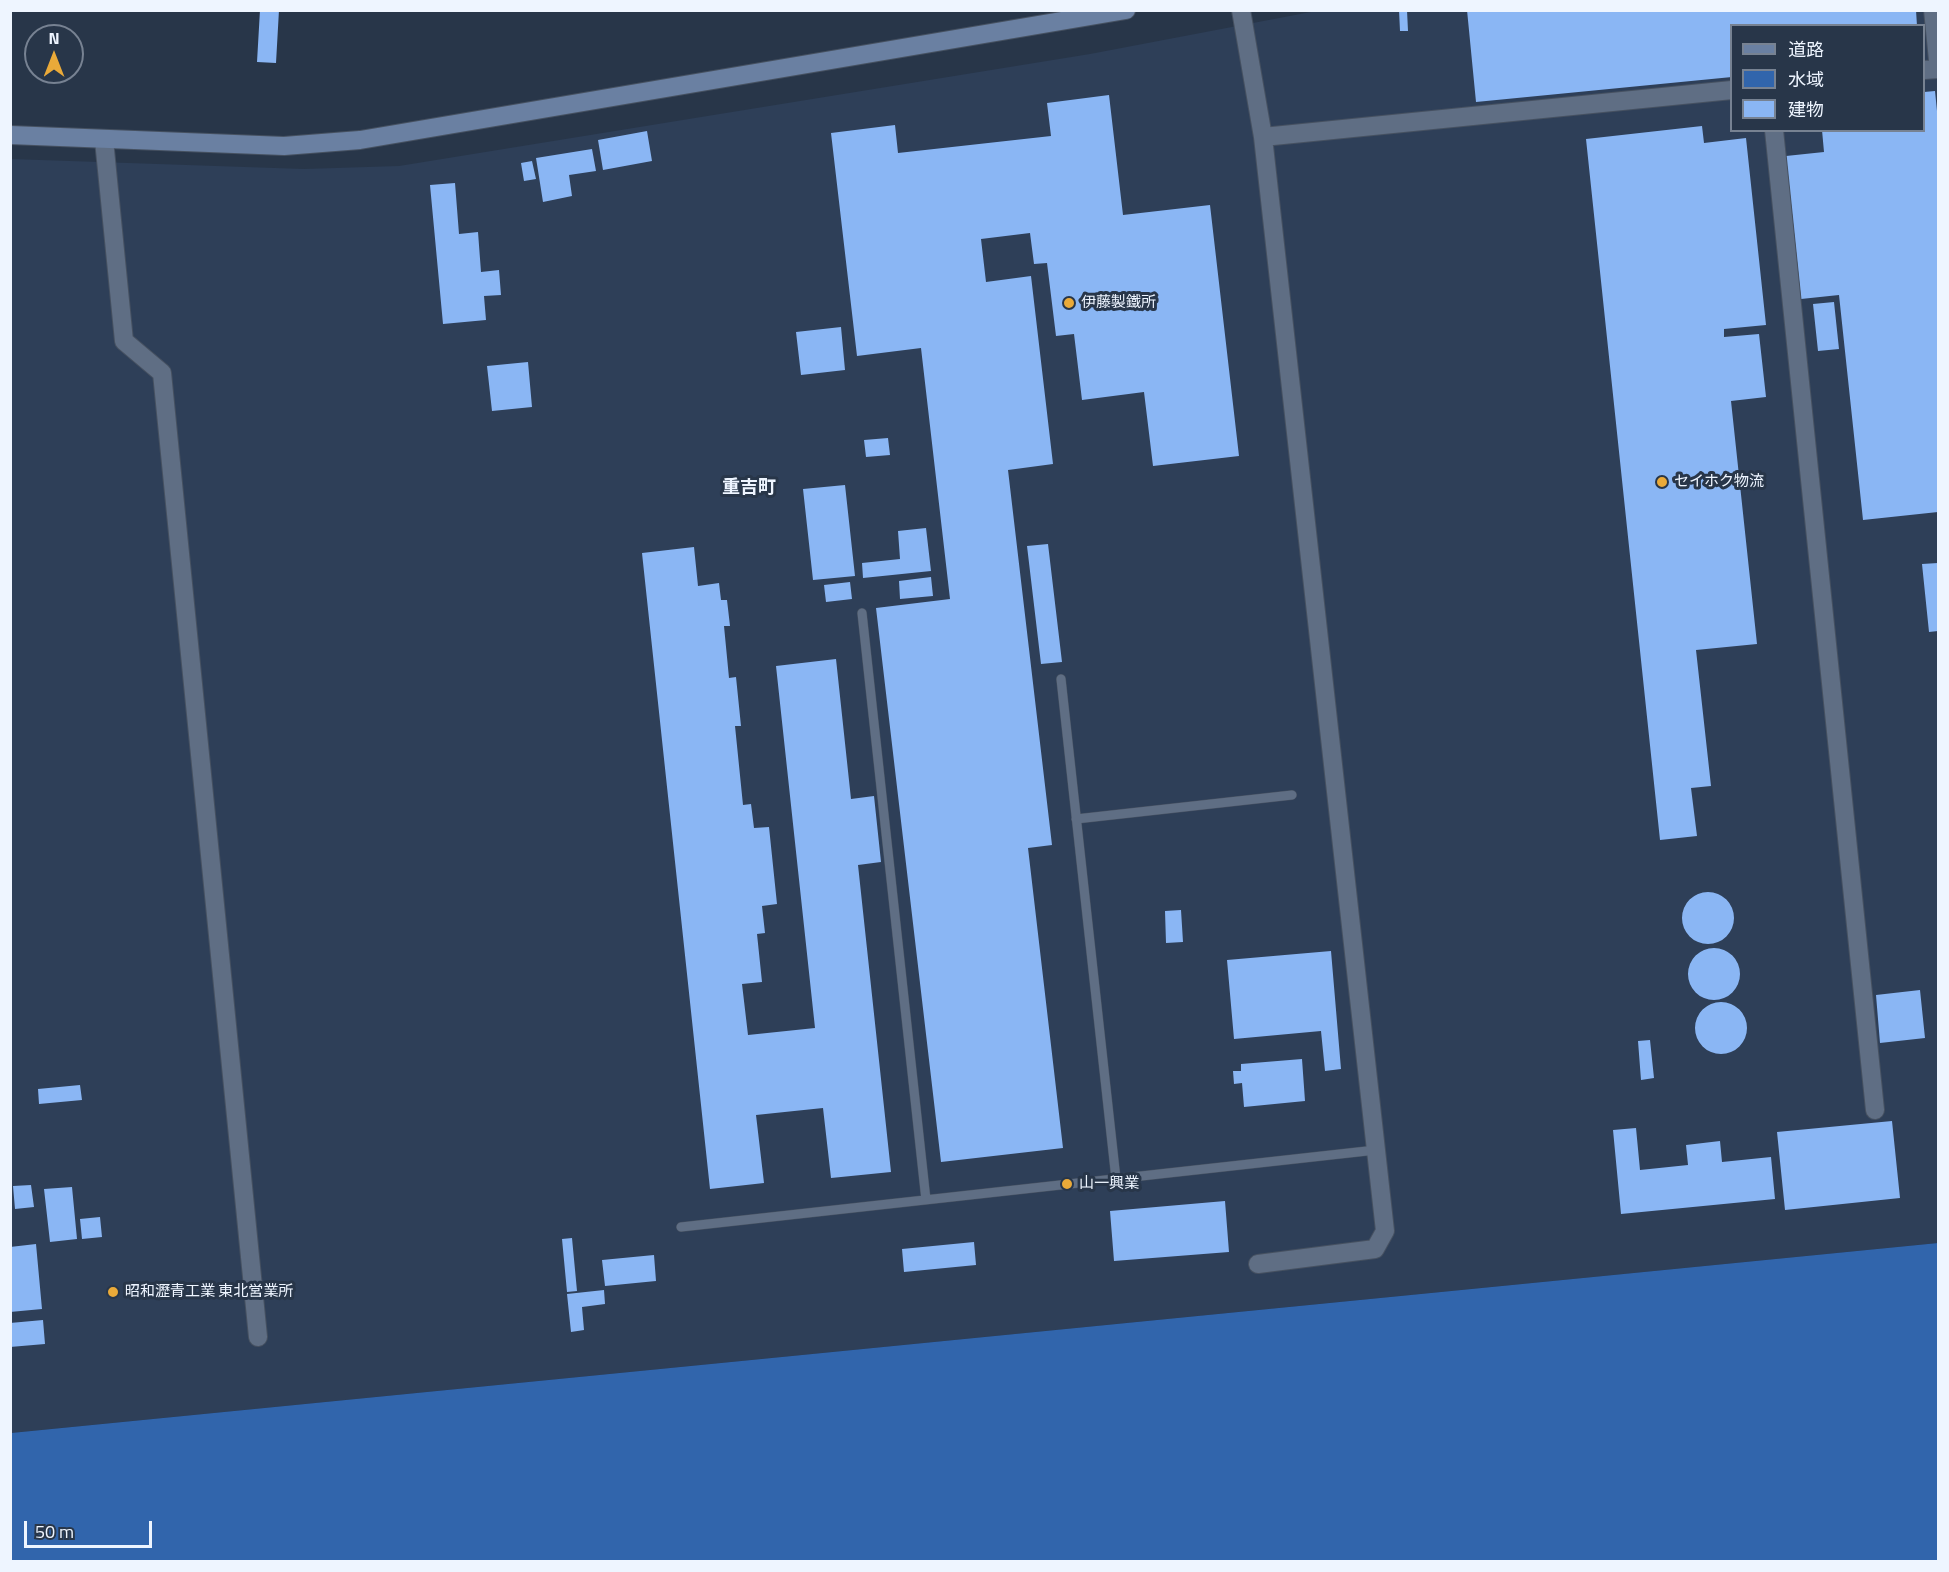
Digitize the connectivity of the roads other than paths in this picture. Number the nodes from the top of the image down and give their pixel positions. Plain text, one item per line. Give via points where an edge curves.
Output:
1 (1126, 10) edge
2 (1241, 10) edge
3 (1934, 10) edge
4 (1938, 60) edge
5 (1730, 90) edge
6 (1773, 132) edge
7 (10, 135) edge
8 (1263, 137) junction
9 (104, 140) junction
10 (862, 613) dead end
11 (1061, 680) dead end
12 (1292, 795) dead end
13 (1077, 819) junction
14 (1875, 1110) dead end
15 (1376, 1150) junction
16 (1116, 1179) junction
17 (926, 1200) junction
18 (681, 1227) dead end
19 (1258, 1264) dead end
20 (258, 1337) dead end

1 - 9 street via 360,140 284,146
2 - 8 street
3 - 4 street
5 - 8 street
6 - 14 street
7 - 9 street
8 - 15 street
9 - 20 street via 124,341 162,373
10 - 17 lane
11 - 13 lane
12 - 13 lane
13 - 16 lane
15 - 16 lane
15 - 19 street via 1385,1231 1375,1249
16 - 17 lane
17 - 18 lane

